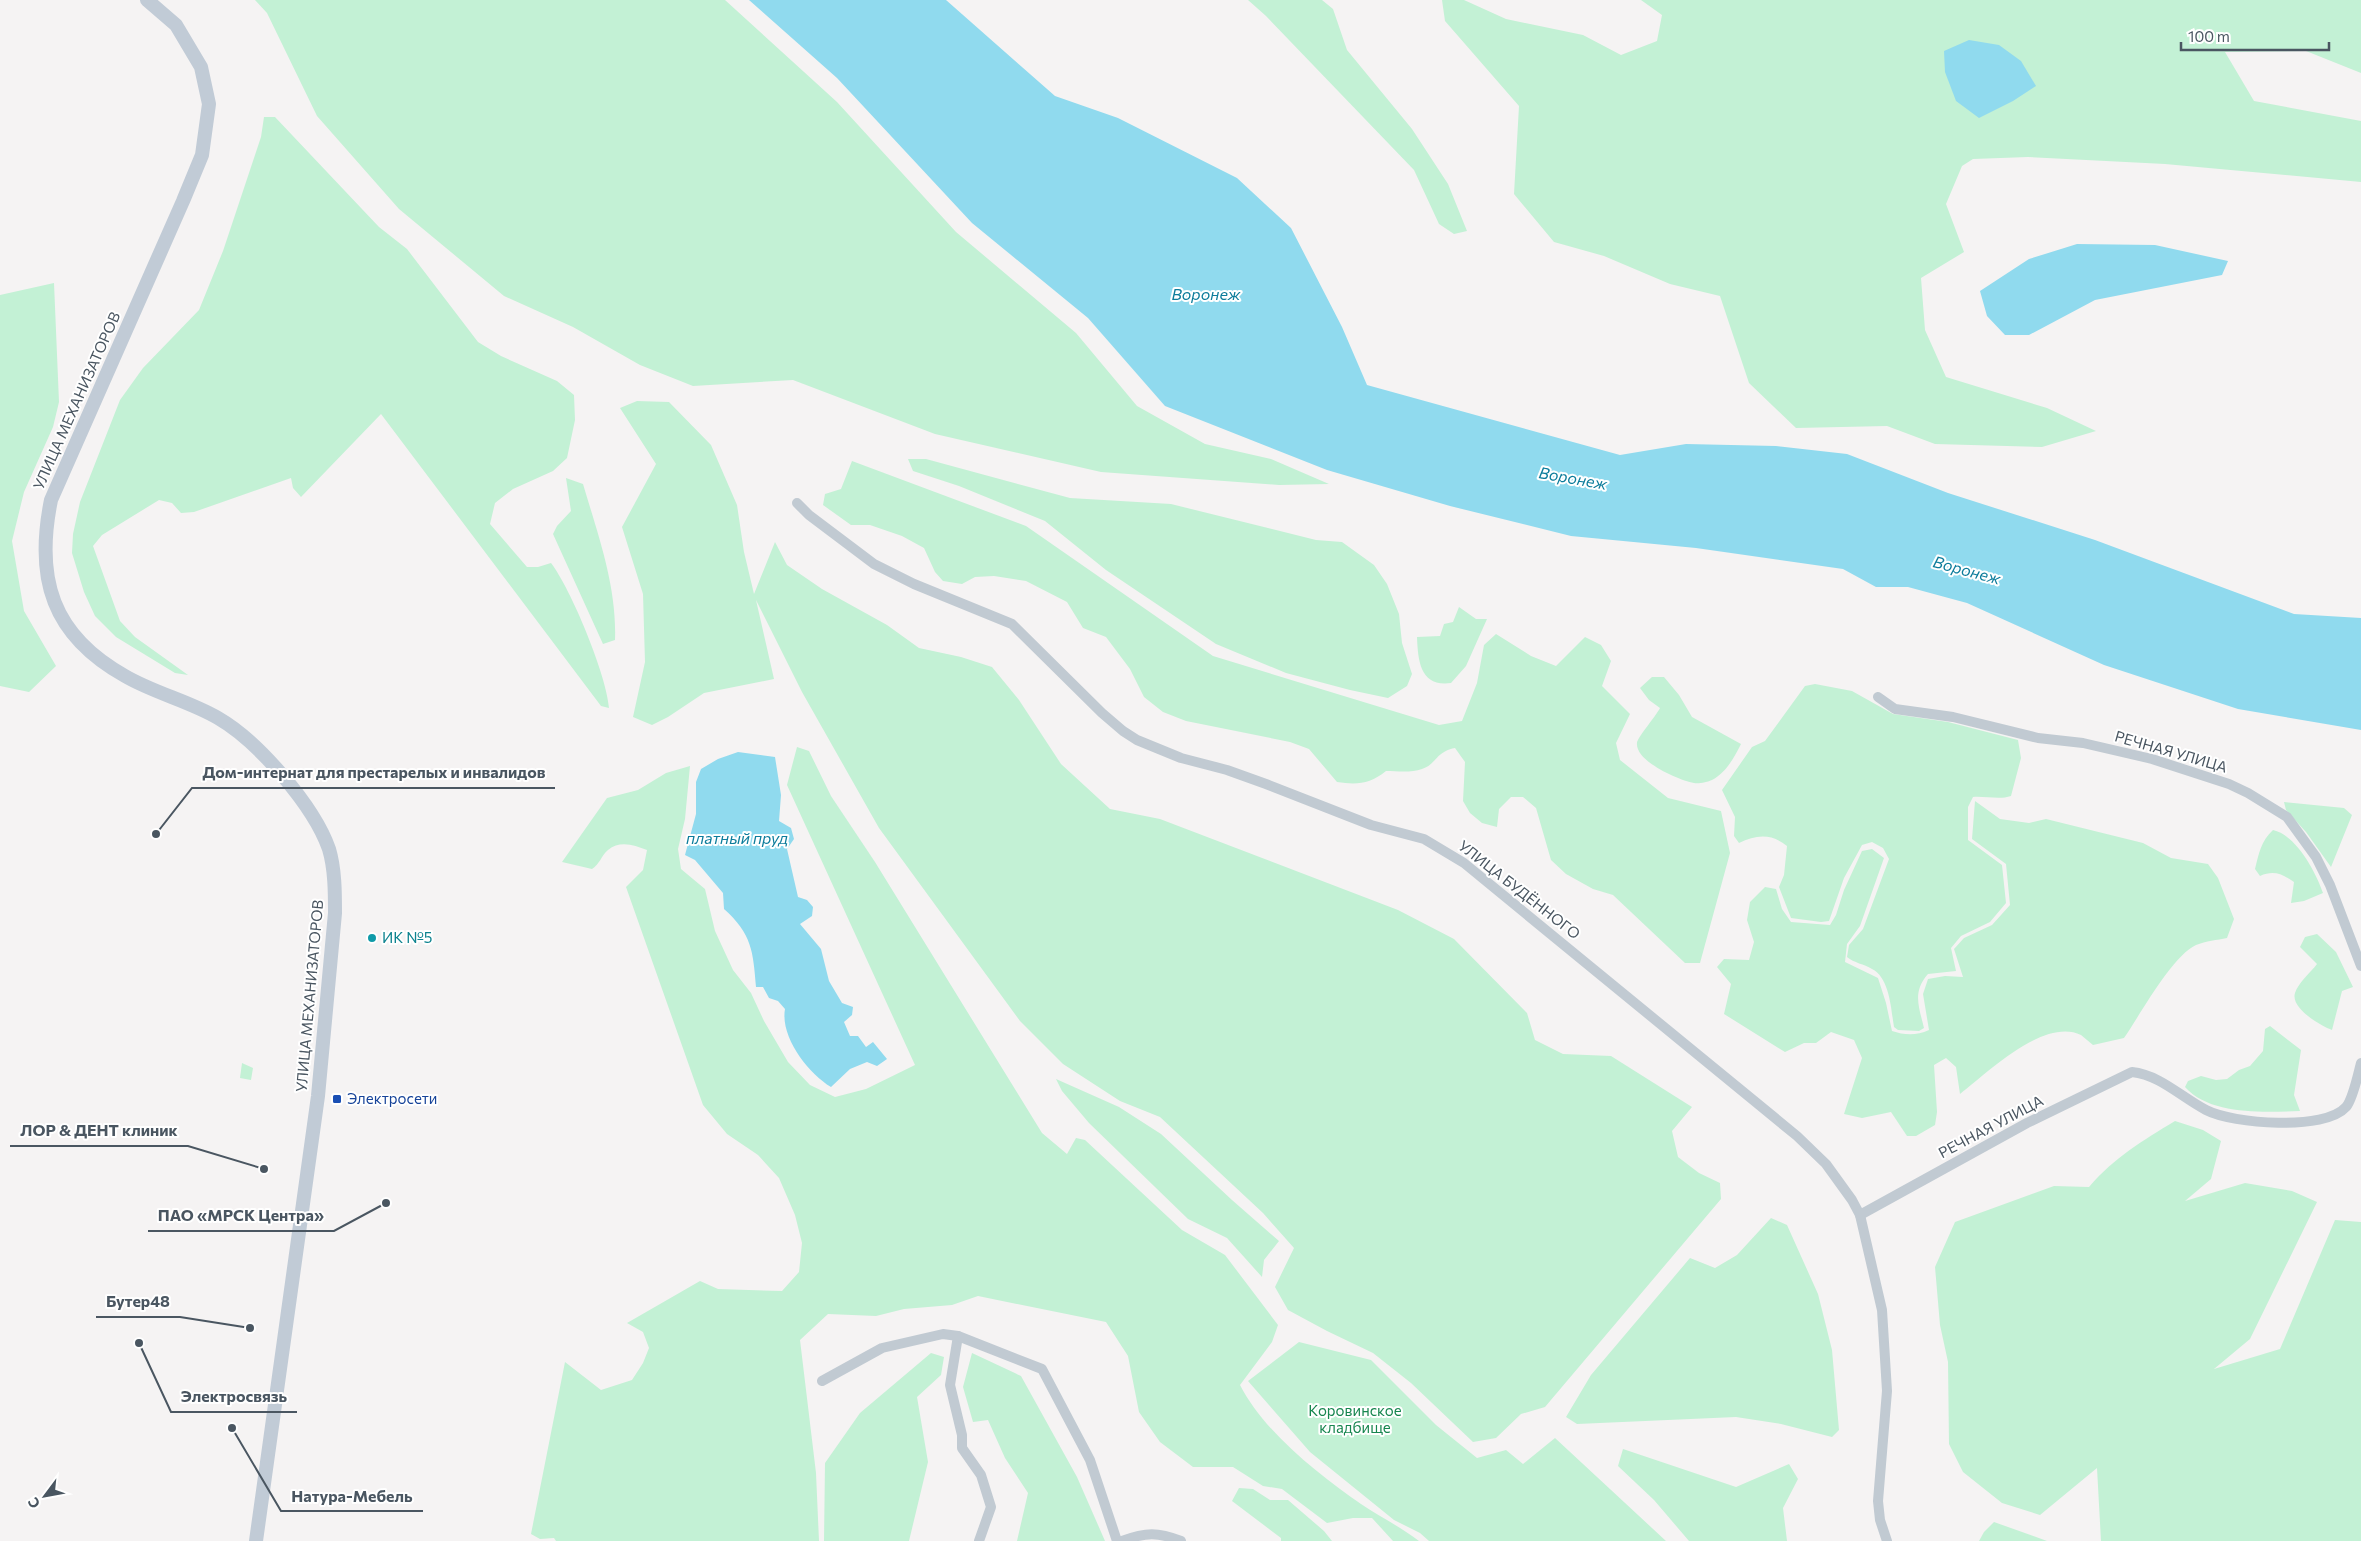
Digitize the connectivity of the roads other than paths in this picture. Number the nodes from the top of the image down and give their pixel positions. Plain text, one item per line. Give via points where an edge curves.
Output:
1 (147, 0) edge
2 (797, 503) dead end
3 (1878, 697) dead end
4 (2361, 966) edge
5 (2361, 1063) edge
6 (1860, 1215) junction
7 (958, 1336) junction
8 (822, 1381) dead end
9 (256, 1541) edge
10 (979, 1541) edge
11 (1116, 1541) edge
12 (1122, 1541) edge
13 (1181, 1541) edge
14 (1887, 1541) edge

1 - 9 main road, УЛИЦА МЕХАНИЗАТОРОВ via 176,25 201,67 208,104 202,155 51,500 45,529 44,561 51,595 67,628 91,655 126,677 218,718 265,754 314,819 329,850 335,913 318,1096
2 - 6 street, УЛИЦА БУДЁННОГО via 874,564 1012,624 1102,713 1137,740 1181,758 1266,784 1363,822 1424,839 1458,859 1797,1136 1826,1164
3 - 4 street, РЕЧНАЯ УЛИЦА via 1895,708 2152,759 2248,793 2287,817 2316,857
5 - 6 street, РЕЧНАЯ УЛИЦА via 2348,1105 2338,1114 2285,1123 2226,1118 2207,1111 2147,1074 2132,1072 2027,1123
6 - 14 street, УЛИЦА БУДЁННОГО via 1882,1310 1887,1364 1887,1418 1878,1501
7 - 8 street via 943,1334 882,1348
7 - 10 street via 950,1385 962,1448 981,1475 991,1507
7 - 11 street via 1042,1369 1090,1460
12 - 13 street via 1140,1534 1163,1534

